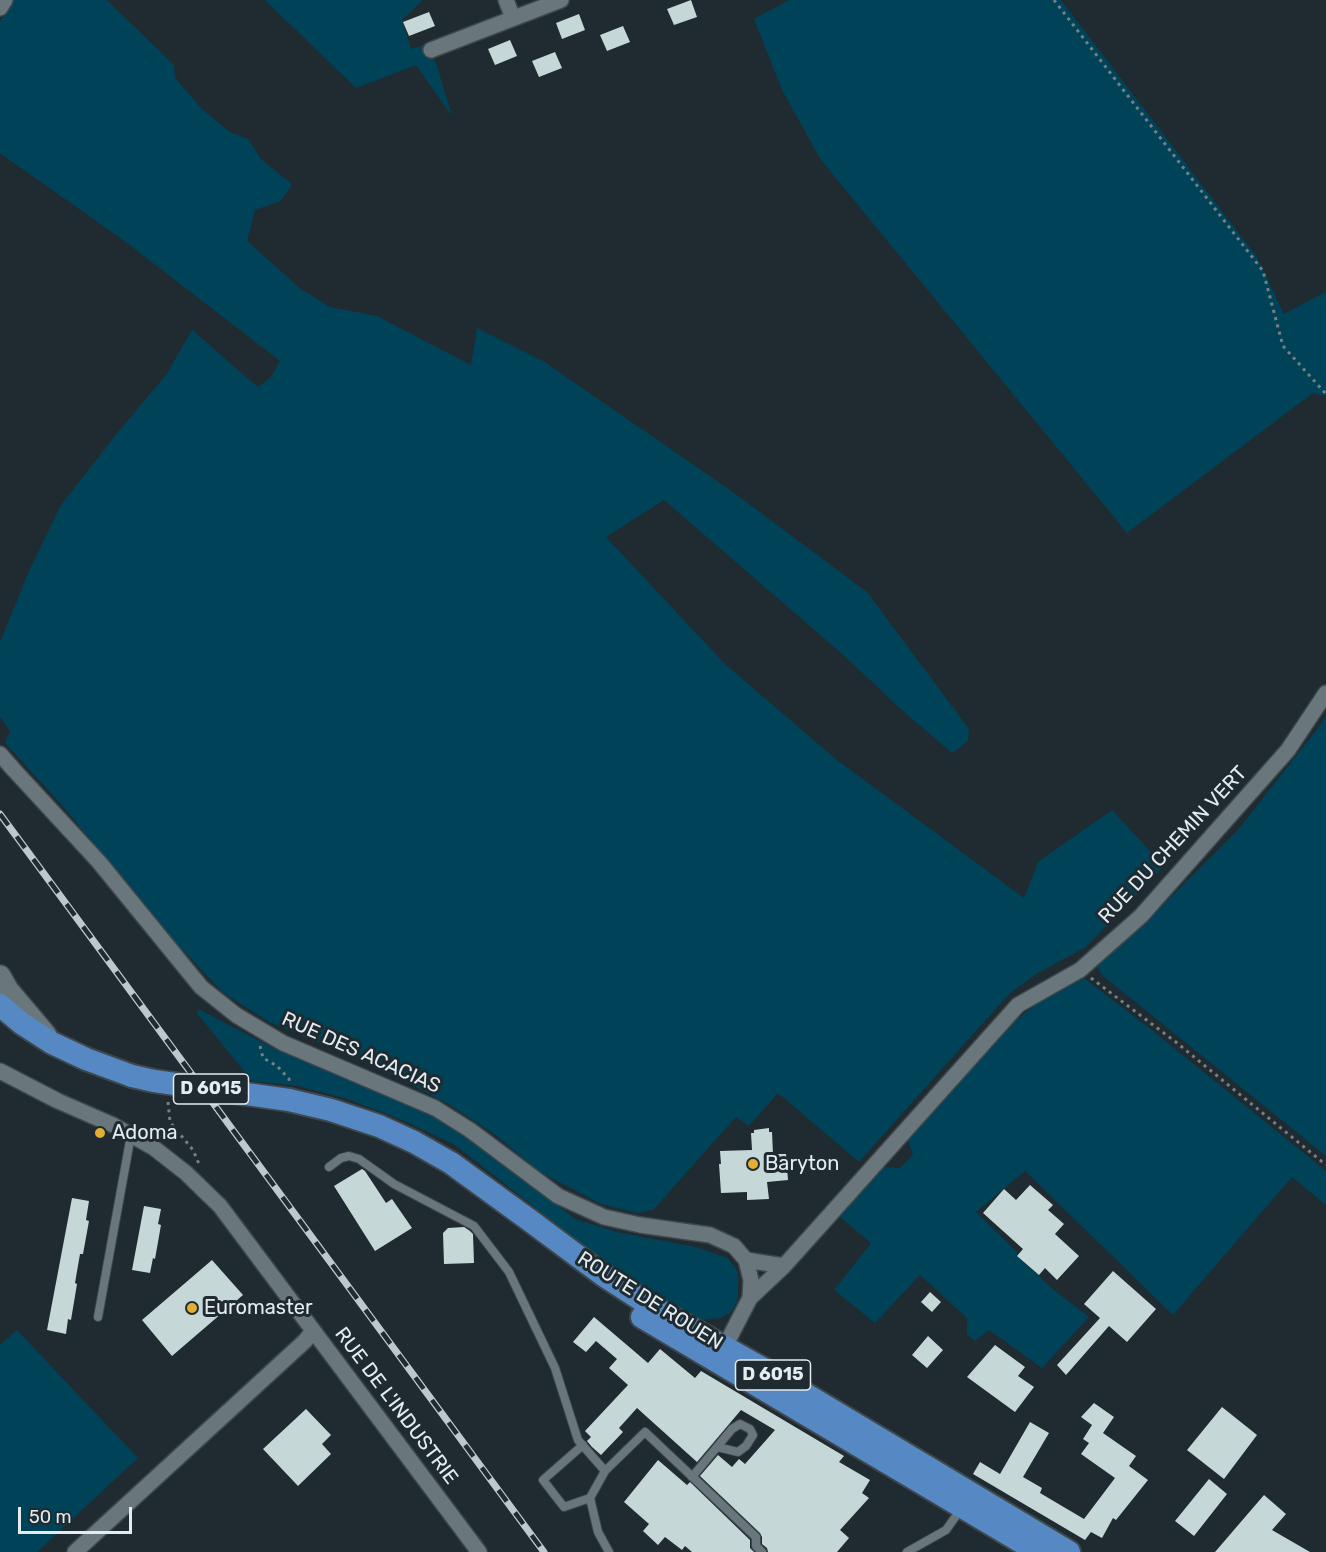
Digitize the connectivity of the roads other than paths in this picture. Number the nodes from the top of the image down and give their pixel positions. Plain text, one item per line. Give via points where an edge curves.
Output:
1 (5, 0) edge
2 (506, 0) edge
3 (561, 0) edge
4 (0, 8) edge
5 (513, 18) junction
6 (431, 50) dead end
7 (1326, 693) edge
8 (0, 754) edge
9 (0, 976) edge
10 (0, 1005) edge
11 (52, 1043) junction
12 (0, 1071) edge
13 (131, 1135) junction
14 (329, 1167) dead end
15 (746, 1260) junction
16 (784, 1266) junction
17 (750, 1298) junction
18 (98, 1317) dead end
19 (313, 1331) junction
20 (721, 1354) junction
21 (583, 1445) junction
22 (717, 1447) junction
23 (605, 1471) junction
24 (692, 1477) junction
25 (590, 1498) junction
26 (967, 1500) junction
27 (75, 1552) edge
28 (479, 1552) edge
29 (609, 1552) edge
30 (762, 1552) edge
31 (907, 1552) edge
32 (1038, 1552) edge
33 (1069, 1552) edge

1 - 4 street
2 - 5 street
3 - 5 street
5 - 6 street
7 - 16 street, RUE DU CHEMIN VERT via 1288,750 1141,916 1080,970 1018,1005
8 - 15 street, RUE DES ACACIAS via 99,862 201,987 236,1016 284,1043 435,1108 558,1196 604,1217 710,1235 734,1246
9 - 11 main road
10 - 11 main road, ROUTE DE ROUEN / D 6015
11 - 20 main road, ROUTE DE ROUEN / D 6015, bridge via 154,1081 290,1095 414,1142 484,1187 590,1286 678,1340
12 - 13 street, RUE DE L'INDUSTRIE
13 - 18 lane
13 - 19 street, RUE DE L'INDUSTRIE via 186,1173 220,1206
14 - 21 lane via 349,1155 359,1159 394,1184 474,1226 509,1272 555,1368
15 - 16 street
15 - 17 street
16 - 17 street, RUE DU CHEMIN VERT
17 - 20 street, RUE DU CHEMIN VERT
19 - 27 street
19 - 28 street, RUE DE L'INDUSTRIE
20 - 26 main road, ROUTE DE ROUEN / D 6015
21 - 23 lane
21 - 25 lane via 543,1480 564,1507
22 - 22 lane via 740,1424 753,1435 738,1452
22 - 24 lane
23 - 24 lane via 645,1432
23 - 25 lane
24 - 30 lane via 756,1537 756,1546
25 - 29 lane via 598,1532
26 - 31 lane via 946,1530
26 - 32 main road, ROUTE DE ROUEN / D 6015
26 - 33 main road, ROUTE DE ROUEN / D 6015

